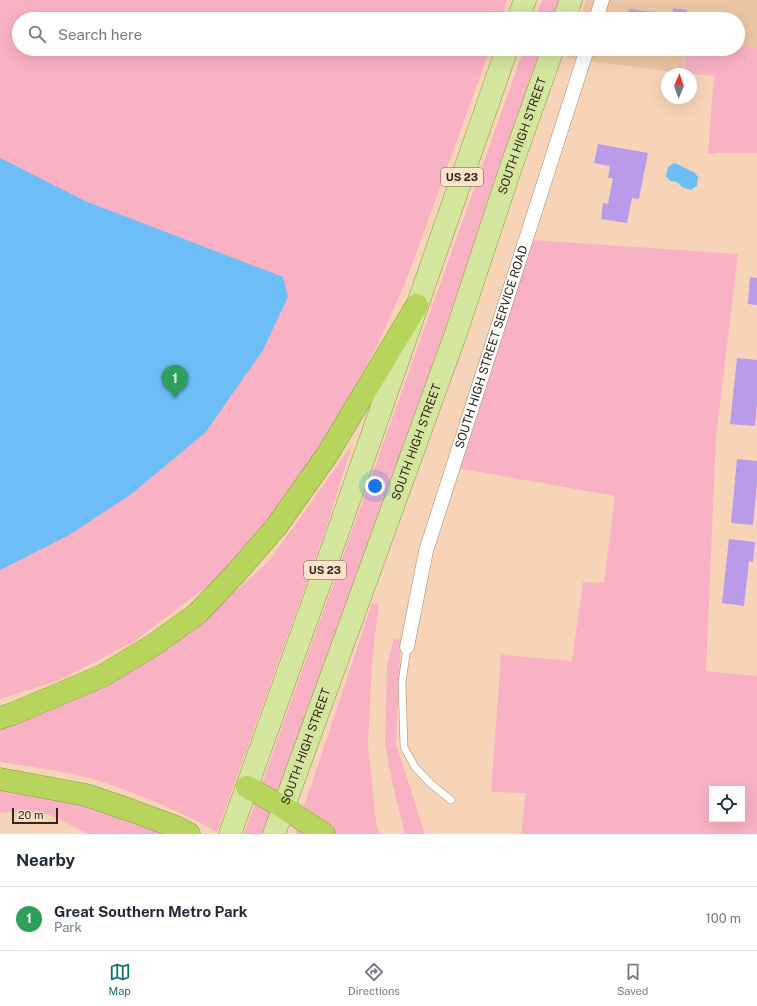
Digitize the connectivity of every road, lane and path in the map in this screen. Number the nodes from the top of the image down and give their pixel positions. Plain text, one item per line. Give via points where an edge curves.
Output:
1 (525, 0) edge
2 (571, 0) edge
3 (602, 0) edge
4 (521, 12) edge
5 (567, 12) edge
6 (598, 12) edge
7 (505, 56) edge
8 (551, 56) edge
9 (585, 56) edge
10 (417, 305) junction
11 (406, 647) joint
12 (0, 718) edge
13 (0, 779) edge
14 (247, 787) junction
15 (451, 800) dead end
16 (284, 807) junction
17 (182, 831) edge
18 (230, 834) edge
19 (274, 834) edge
20 (324, 834) edge

1 - 4 main road
2 - 5 main road
3 - 6 street
7 - 10 main road, US 23
8 - 16 main road, SOUTH HIGH STREET via 456,333
9 - 11 street, SOUTH HIGH STREET SERVICE ROAD via 426,551
10 - 12 highway via 327,456 276,526 198,613 155,644 102,676
10 - 14 main road, US 23
11 - 15 lane via 402,683 404,747 415,767
13 - 17 highway via 86,795
14 - 16 highway
14 - 18 main road, US 23
16 - 19 main road, SOUTH HIGH STREET
16 - 20 highway

